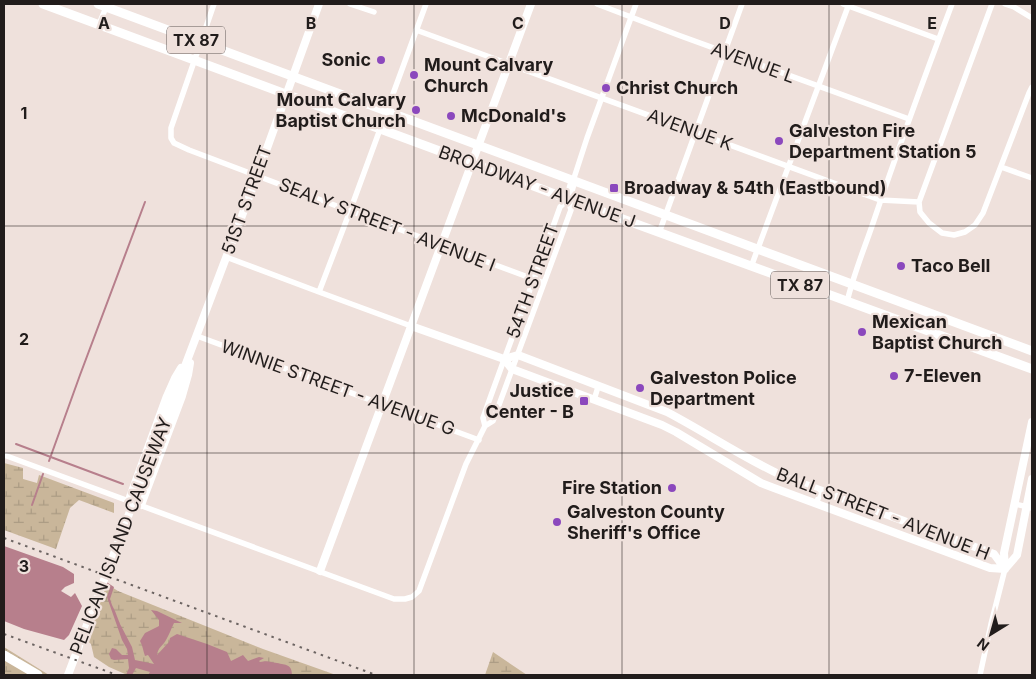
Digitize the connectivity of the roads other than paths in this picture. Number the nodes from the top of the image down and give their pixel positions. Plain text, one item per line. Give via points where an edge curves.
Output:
1 (43, 4) edge
2 (214, 4) edge
3 (319, 4) edge
4 (350, 4) edge
5 (426, 4) edge
6 (531, 4) edge
7 (598, 4) edge
8 (636, 4) edge
9 (742, 4) edge
10 (847, 4) edge
11 (952, 4) edge
12 (992, 4) edge
13 (1004, 4) edge
14 (104, 5) edge
15 (374, 12) dead end
16 (631, 17) junction
17 (1032, 18) edge
18 (99, 24) junction
19 (416, 30) junction
20 (938, 39) junction
21 (201, 42) junction
22 (725, 52) junction
23 (194, 59) junction
24 (509, 64) junction
25 (293, 76) junction
26 (818, 86) junction
27 (1032, 86) edge
28 (286, 94) junction
29 (602, 98) junction
30 (386, 111) junction
31 (908, 119) junction
32 (379, 129) junction
33 (695, 132) junction
34 (478, 145) junction
35 (472, 163) junction
36 (788, 166) junction
37 (1001, 167) junction
38 (257, 176) junction
39 (1032, 178) edge
40 (573, 181) junction
41 (568, 200) junction
42 (880, 200) junction
43 (919, 202) junction
44 (350, 211) junction
45 (665, 215) junction
46 (659, 233) junction
47 (441, 245) junction
48 (757, 249) junction
49 (226, 257) junction
50 (750, 267) junction
51 (535, 279) junction
52 (544, 283) junction
53 (851, 284) junction
54 (319, 292) junction
55 (847, 302) junction
56 (944, 318) junction
57 (411, 326) junction
58 (196, 336) junction
59 (939, 336) junction
60 (192, 349) junction
61 (1032, 351) edge
62 (518, 356) junction
63 (504, 359) junction
64 (512, 369) junction
65 (1032, 369) edge
66 (598, 387) junction
67 (174, 396) joint
68 (594, 400) junction
69 (382, 404) junction
70 (667, 412) junction
71 (1032, 422) edge
72 (662, 425) junction
73 (486, 426) junction
74 (479, 440) junction
75 (1030, 441) edge
76 (732, 449) junction
77 (4, 455) edge
78 (726, 462) junction
79 (1032, 479) edge
80 (821, 491) junction
81 (129, 501) junction
82 (816, 504) junction
83 (1015, 504) junction
84 (141, 505) junction
85 (1029, 507) edge
86 (908, 524) junction
87 (904, 536) junction
88 (1005, 568) junction
89 (320, 571) junction
90 (4, 655) edge
91 (38, 675) edge
92 (68, 675) edge
93 (980, 675) edge

1 - 18 main road, BROADWAY - AVENUE J / TX 87
2 - 21 street
3 - 25 street, 51ST STREET
4 - 15 street
5 - 19 street
6 - 24 street
7 - 16 street, AVENUE L
8 - 16 street
9 - 22 street
10 - 20 street
10 - 26 street
11 - 20 street
12 - 43 street
13 - 17 street
14 - 18 street
14 - 21 main road, BROADWAY - AVENUE J / TX 87
16 - 22 street, AVENUE L
16 - 29 street
18 - 23 main road, BROADWAY - AVENUE J / TX 87
19 - 24 street, AVENUE K
19 - 30 street
20 - 31 street
21 - 23 street
21 - 25 main road, BROADWAY - AVENUE J / TX 87
22 - 26 street, AVENUE L
22 - 33 street
23 - 28 main road, BROADWAY - AVENUE J / TX 87
23 - 38 street, SEALY STREET - AVENUE I via 171,138 174,143
24 - 29 street, AVENUE K
24 - 34 street
25 - 28 street, 51ST STREET
25 - 30 main road, BROADWAY - AVENUE J / TX 87
26 - 31 street, AVENUE L
26 - 36 street
27 - 37 street
28 - 32 main road, BROADWAY - AVENUE J / TX 87
28 - 38 street, 51ST STREET
29 - 33 street, AVENUE K
29 - 40 street
30 - 32 street
30 - 34 main road, BROADWAY - AVENUE J / TX 87
31 - 42 street
32 - 35 main road, BROADWAY - AVENUE J / TX 87
32 - 44 street
33 - 36 street, AVENUE K
33 - 45 street
34 - 35 street
34 - 40 main road, BROADWAY - AVENUE J / TX 87
35 - 41 main road, BROADWAY - AVENUE J / TX 87
35 - 47 street
36 - 42 street, AVENUE K
36 - 48 street
37 - 39 street
37 - 43 street via 983,213 965,232 954,235 942,233 920,212
38 - 44 street, SEALY STREET - AVENUE I
38 - 49 street, 51ST STREET
40 - 41 main road
40 - 45 main road, BROADWAY - AVENUE J / TX 87
41 - 46 main road, BROADWAY - AVENUE J / TX 87
41 - 51 street, 54TH STREET via 560,207
41 - 52 street, 54TH STREET via 571,210
42 - 43 street, AVENUE K
42 - 53 street
44 - 47 street, SEALY STREET - AVENUE I
44 - 54 street
45 - 46 street
45 - 48 main road, BROADWAY - AVENUE J / TX 87
46 - 50 main road, BROADWAY - AVENUE J / TX 87
47 - 51 street, SEALY STREET - AVENUE I
47 - 57 street
48 - 50 street
48 - 53 main road, BROADWAY - AVENUE J / TX 87
49 - 54 street
49 - 58 street, 51ST STREET
50 - 55 main road, BROADWAY - AVENUE J / TX 87
51 - 52 street, SEALY STREET - AVENUE I
51 - 63 street, 54TH STREET
52 - 62 street, 54TH STREET
53 - 55 street
53 - 56 main road, BROADWAY - AVENUE J / TX 87
54 - 57 street
55 - 59 main road, BROADWAY - AVENUE J / TX 87
56 - 59 main road
56 - 61 main road, BROADWAY - AVENUE J / TX 87
57 - 63 street
57 - 69 street
58 - 60 street, 51ST STREET
58 - 69 street, WINNIE STREET - AVENUE G
59 - 65 main road, BROADWAY - AVENUE J / TX 87
60 - 67 street, 51ST STREET
60 - 81 street via 167,396
60 - 84 street via 182,396
62 - 63 street
62 - 64 street, 54TH STREET
62 - 66 street, BALL STREET - AVENUE H
63 - 64 street
63 - 73 street, 54TH STREET via 483,418
64 - 68 street, BALL STREET - AVENUE H
64 - 73 street, 54TH STREET via 493,422
66 - 68 street
66 - 70 street, BALL STREET - AVENUE H
67 - 92 street, PELICAN ISLAND CAUSEWAY
68 - 72 street, BALL STREET - AVENUE H
69 - 74 street, WINNIE STREET - AVENUE G
69 - 89 street
70 - 72 street
70 - 76 street, BALL STREET - AVENUE H
71 - 75 street
72 - 78 street, BALL STREET - AVENUE H
73 - 74 street, 54TH STREET
74 - 89 street, 54TH STREET via 466,464 419,591 412,597 394,599
75 - 83 street
76 - 78 street
76 - 80 street, BALL STREET - AVENUE H via 768,470
77 - 81 street
78 - 82 street, BALL STREET - AVENUE H via 762,482
79 - 85 street
80 - 82 street
80 - 86 street, BALL STREET - AVENUE H
81 - 84 street
82 - 87 street, BALL STREET - AVENUE H
83 - 85 street
83 - 88 street via 1004,553
84 - 89 street
85 - 88 street via 1017,554
86 - 87 street
86 - 88 street, BALL STREET - AVENUE H via 994,554
87 - 88 street, BALL STREET - AVENUE H via 990,568
88 - 93 street
90 - 91 main road

